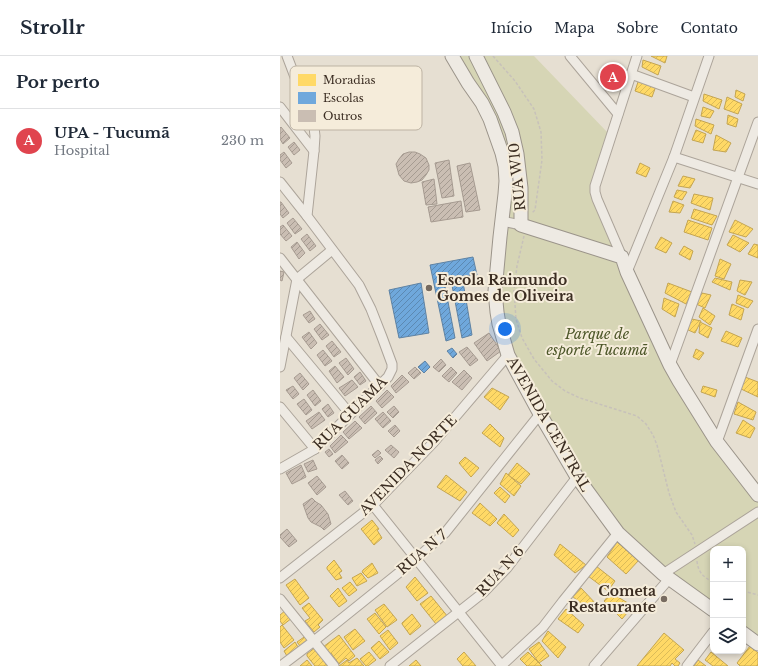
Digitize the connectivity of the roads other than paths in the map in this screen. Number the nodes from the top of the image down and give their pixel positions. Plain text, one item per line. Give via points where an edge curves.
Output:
1 (287, 56) edge
2 (452, 56) edge
3 (476, 56) edge
4 (570, 56) edge
5 (637, 56) edge
6 (709, 56) edge
7 (291, 66) edge
8 (631, 74) junction
9 (694, 97) junction
10 (280, 107) edge
11 (618, 114) junction
12 (290, 120) edge
13 (758, 122) edge
14 (298, 130) edge
15 (314, 130) edge
16 (314, 151) junction
17 (674, 157) junction
18 (738, 178) junction
19 (280, 182) edge
20 (758, 184) edge
21 (307, 216) junction
22 (502, 221) junction
23 (521, 224) junction
24 (332, 250) junction
25 (622, 257) junction
26 (280, 258) edge
27 (627, 272) junction
28 (297, 279) junction
29 (758, 329) edge
30 (286, 337) junction
31 (508, 356) junction
32 (670, 365) junction
33 (280, 367) edge
34 (380, 386) junction
35 (280, 406) edge
36 (350, 414) junction
37 (540, 414) junction
38 (717, 442) junction
39 (315, 449) junction
40 (280, 469) edge
41 (577, 477) junction
42 (758, 495) edge
43 (373, 505) junction
44 (758, 512) edge
45 (618, 533) junction
46 (416, 558) junction
47 (666, 576) junction
48 (280, 578) edge
49 (280, 599) edge
50 (710, 608) edge
51 (458, 611) junction
52 (746, 635) edge
53 (710, 636) edge
54 (314, 641) junction
55 (758, 644) edge
56 (281, 666) edge
57 (334, 666) edge
58 (390, 666) edge
59 (502, 666) edge
60 (594, 666) edge
61 (686, 666) edge

1 - 7 street
2 - 22 street, AVENIDA CENTRAL via 482,103 502,153 506,181
3 - 23 street, RUA W10 via 512,132 517,154
4 - 11 street
5 - 8 street
6 - 9 street
8 - 9 street
8 - 11 street
9 - 17 street
10 - 12 street
11 - 25 street via 595,189
13 - 18 street
14 - 16 street
15 - 16 street
16 - 21 street
17 - 18 street
17 - 27 street
18 - 20 street
18 - 32 street
19 - 21 street, RUA GUAMA
21 - 24 street, RUA GUAMA
22 - 23 street
22 - 31 street, AVENIDA CENTRAL via 495,291 499,324
23 - 25 street, RUA W10
24 - 28 street
24 - 34 street, RUA GUAMA via 359,285 392,364 388,377
25 - 27 street
26 - 28 street
27 - 32 street
28 - 30 street
28 - 34 street
29 - 38 street
30 - 33 street
30 - 36 street
31 - 37 street, AVENIDA CENTRAL
31 - 43 street, AVENIDA NORTE via 433,443
32 - 38 street
34 - 36 street, RUA GUAMA
35 - 39 street
36 - 39 street, RUA GUAMA
37 - 41 street, AVENIDA CENTRAL
37 - 46 street, RUA N 7 via 445,534
38 - 42 street
39 - 40 street, RUA GUAMA
41 - 45 street, AVENIDA CENTRAL
41 - 51 street, RUA N 6 via 507,568 484,592
43 - 46 street
43 - 48 street, AVENIDA NORTE
44 - 47 street
45 - 47 street, AVENIDA CENTRAL
45 - 59 street via 543,627
46 - 51 street
46 - 54 street, RUA N 7
47 - 50 street, AVENIDA CENTRAL
47 - 60 street
49 - 54 street
51 - 58 street, RUA N 6
51 - 59 street
52 - 55 street
53 - 61 street
54 - 56 street, RUA N 7
54 - 57 street

